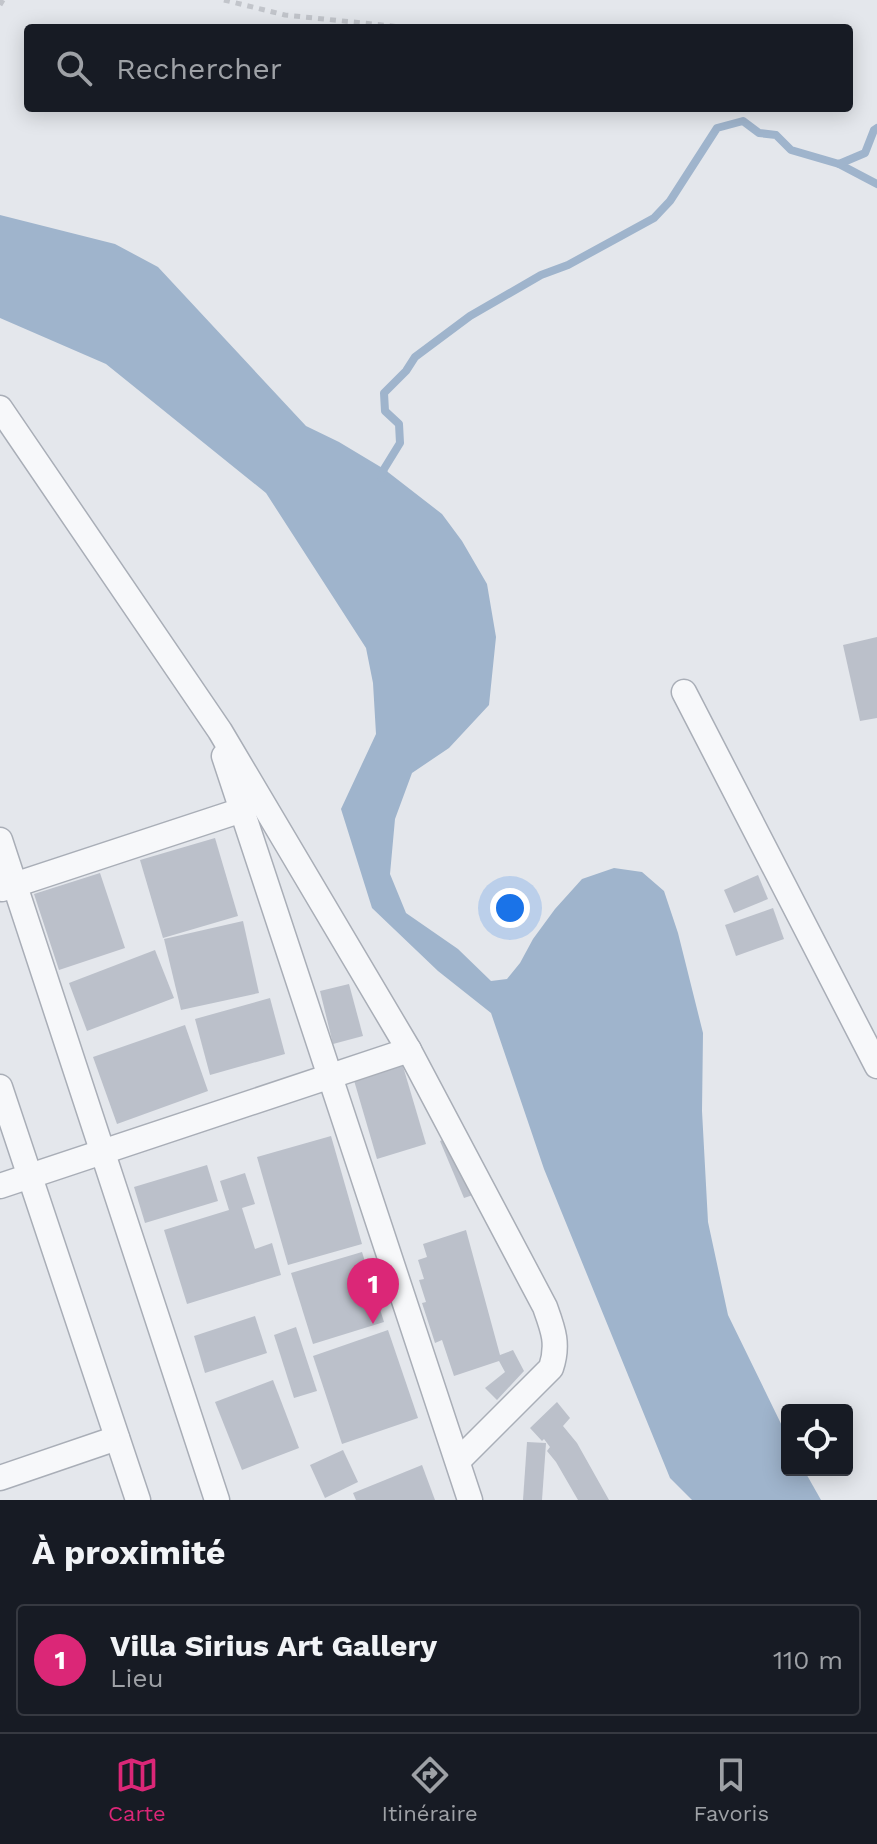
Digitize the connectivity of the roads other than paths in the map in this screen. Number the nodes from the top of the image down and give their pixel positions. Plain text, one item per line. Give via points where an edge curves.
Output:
1 (0, 408) edge
2 (684, 692) dead end
3 (210, 716) junction
4 (242, 810) junction
5 (0, 840) edge
6 (7, 887) edge
7 (409, 1050) junction
8 (876, 1060) edge
9 (331, 1076) junction
10 (0, 1087) edge
11 (102, 1152) junction
12 (30, 1176) junction
13 (0, 1186) edge
14 (117, 1438) junction
15 (458, 1461) junction
16 (0, 1478) edge
17 (138, 1500) edge
18 (217, 1500) edge
19 (470, 1500) edge

1 - 3 street
2 - 8 street
3 - 4 street
3 - 7 street
4 - 6 street
4 - 9 street
5 - 6 street
6 - 11 street
7 - 9 street
7 - 15 street via 545,1307 556,1347 551,1368
9 - 11 street
9 - 15 street
10 - 12 street
11 - 12 street
11 - 18 street
12 - 13 street
12 - 14 street
14 - 16 street
14 - 17 street
15 - 19 street

